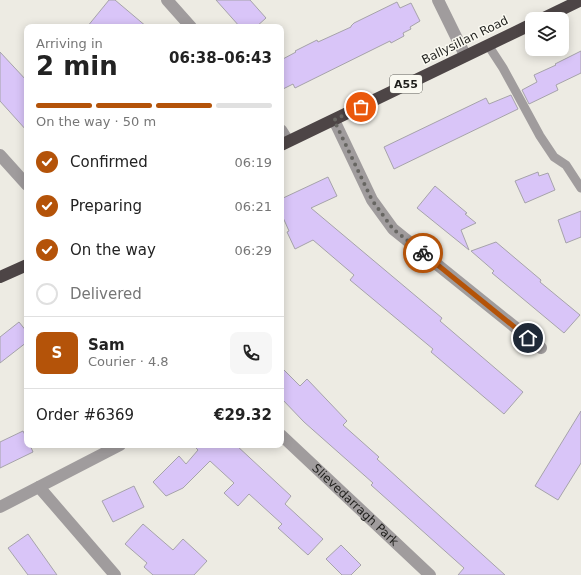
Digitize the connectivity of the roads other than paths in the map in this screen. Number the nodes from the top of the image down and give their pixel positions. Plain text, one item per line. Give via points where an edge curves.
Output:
1 (167, 0) edge
2 (438, 0) edge
3 (581, 0) edge
4 (556, 12) edge
5 (188, 24) edge
6 (525, 27) edge
7 (488, 45) junction
8 (465, 55) junction
9 (334, 120) junction
10 (285, 143) edge
11 (0, 155) edge
12 (24, 181) edge
13 (581, 188) edge
14 (24, 266) edge
15 (0, 277) edge
16 (541, 348) dead end
17 (284, 438) edge
18 (114, 448) edge
19 (39, 487) junction
20 (0, 507) edge
21 (115, 575) edge
22 (430, 575) edge

1 - 5 street
2 - 8 street
3 - 4 highway
6 - 7 highway, Ballysillan Road / A55
7 - 8 highway, Ballysillan Road / A55
7 - 13 lane via 540,136 554,157 566,165
8 - 9 highway, Ballysillan Road / A55
9 - 10 highway, Ballysillan Road / A55
9 - 16 street via 372,200 393,229
11 - 12 street
14 - 15 highway
17 - 22 street, Slievedarragh Park
18 - 19 street
19 - 20 street
19 - 21 street

